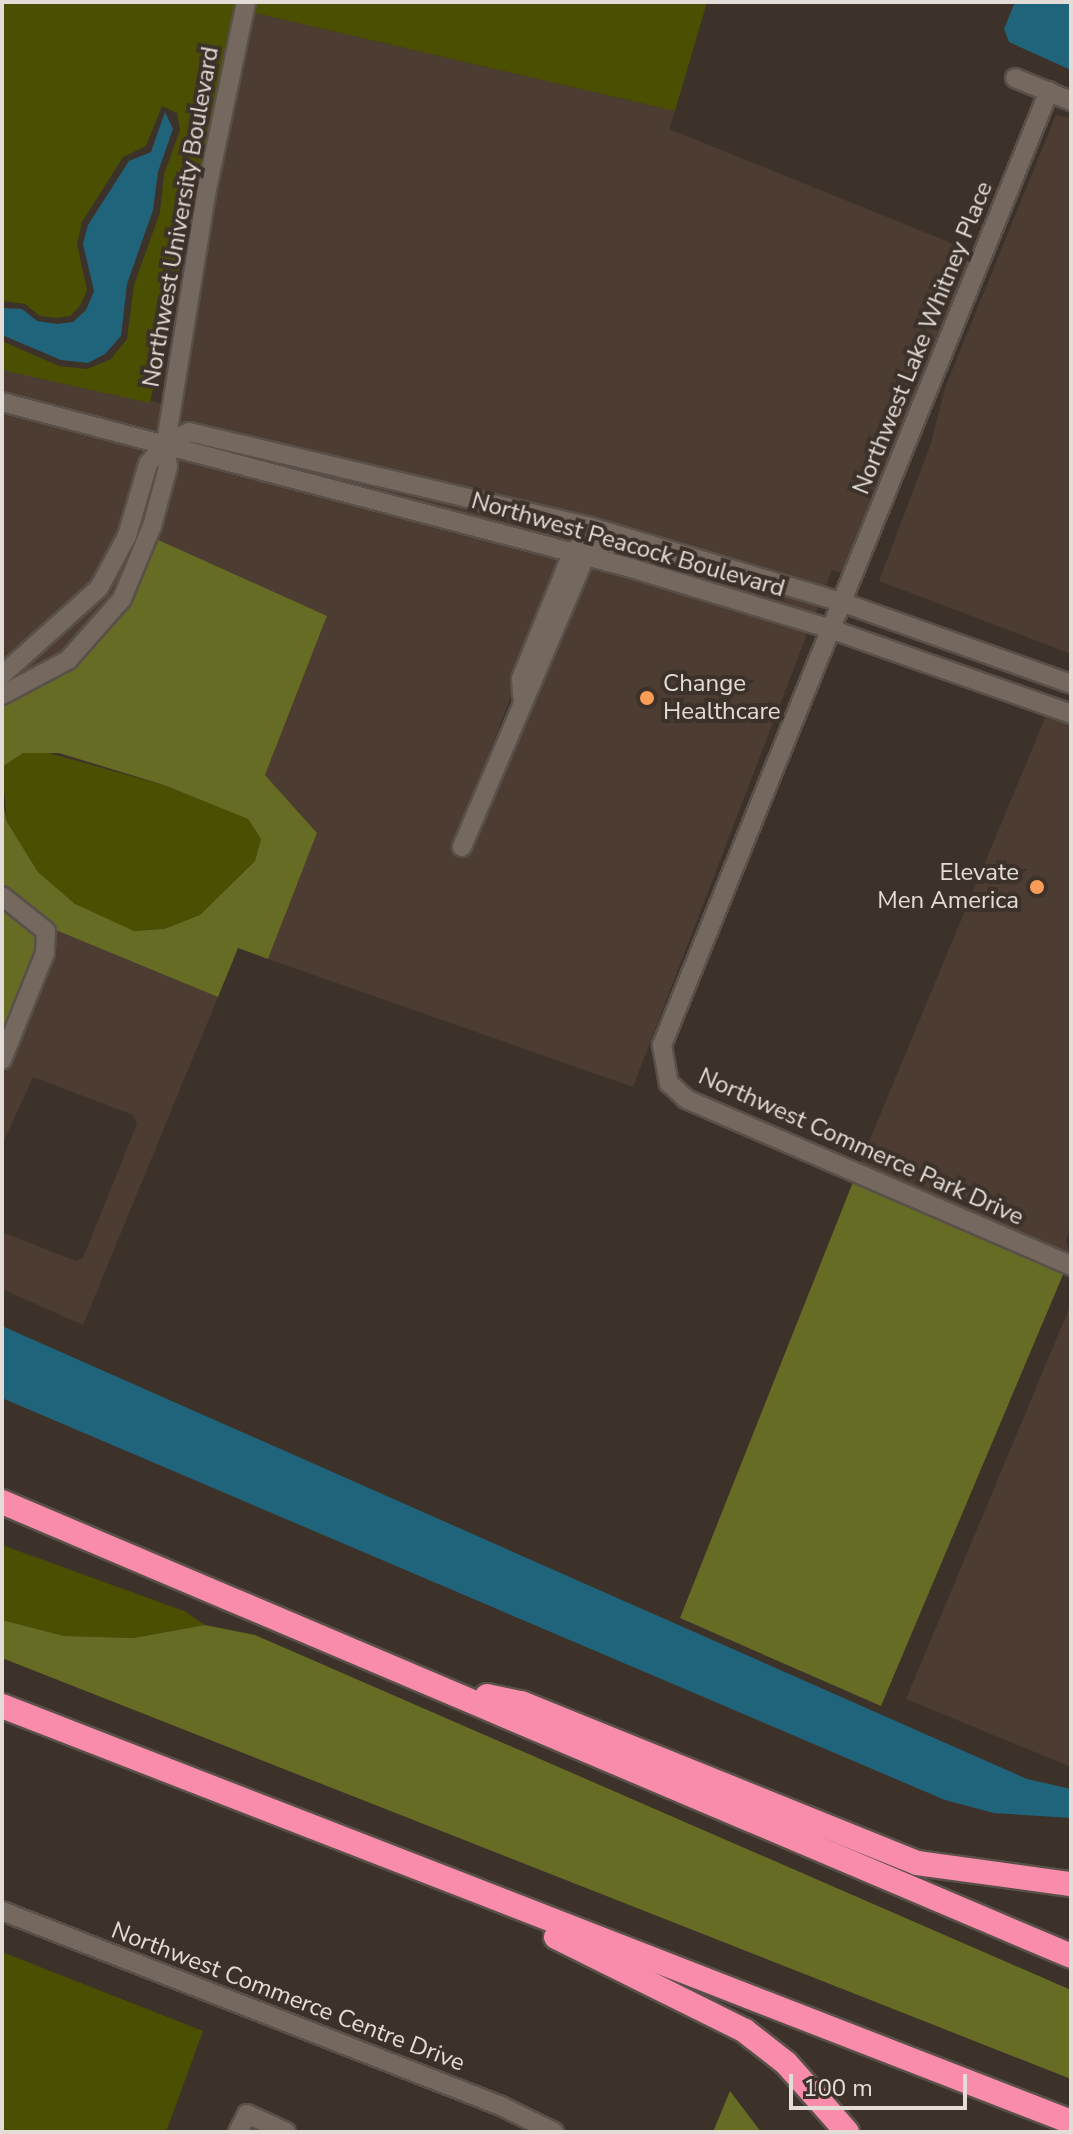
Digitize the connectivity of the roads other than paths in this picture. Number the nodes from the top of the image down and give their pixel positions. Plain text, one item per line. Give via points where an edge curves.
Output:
1 (246, 2) edge
2 (1015, 78) dead end
3 (1049, 91) junction
4 (1071, 101) edge
5 (2, 402) edge
6 (166, 442) junction
7 (579, 553) junction
8 (712, 563) junction
9 (841, 602) junction
10 (830, 629) junction
11 (2, 675) edge
12 (1071, 684) edge
13 (2, 695) edge
14 (1071, 714) edge
15 (462, 847) dead end
16 (2, 896) edge
17 (2, 1060) edge
18 (1071, 1266) edge
19 (2, 1502) edge
20 (430, 1683) junction
21 (2, 1706) edge
22 (1071, 1884) edge
23 (463, 1885) junction
24 (2, 1911) edge
25 (1071, 1956) edge
26 (1071, 2122) edge
27 (238, 2132) edge
28 (286, 2132) edge
29 (554, 2132) edge
30 (847, 2132) edge

1 - 6 street, Northwest University Boulevard via 206,194
2 - 3 street
3 - 4 street
3 - 9 street, Northwest Lake Whitney Place
5 - 6 street, Northwest Peacock Boulevard
6 - 7 street, Northwest Peacock Boulevard via 189,454
6 - 8 street, Northwest Peacock Boulevard via 189,432 354,468
6 - 11 street via 148,464 127,536 99,588
6 - 13 street, Northwest University Boulevard via 168,467 152,526 122,599 68,660
7 - 8 street via 601,540 687,565
7 - 10 street, Northwest Peacock Boulevard
7 - 15 street via 521,679 522,696
8 - 9 street, Northwest Peacock Boulevard
9 - 10 street, Northwest Commerce Park Drive
9 - 12 street, Northwest Peacock Boulevard
10 - 14 street, Northwest Peacock Boulevard
10 - 18 street, Northwest Commerce Park Drive via 668,1025 662,1045 669,1083 714,1112
16 - 17 street via 46,931 45,953
19 - 20 highway
20 - 22 highway via 521,1703 917,1863
20 - 25 highway
21 - 23 highway
23 - 26 highway
23 - 30 highway via 541,1930 745,2031 786,2063
24 - 29 street, Northwest Commerce Centre Drive via 501,2106
27 - 28 street via 247,2114

